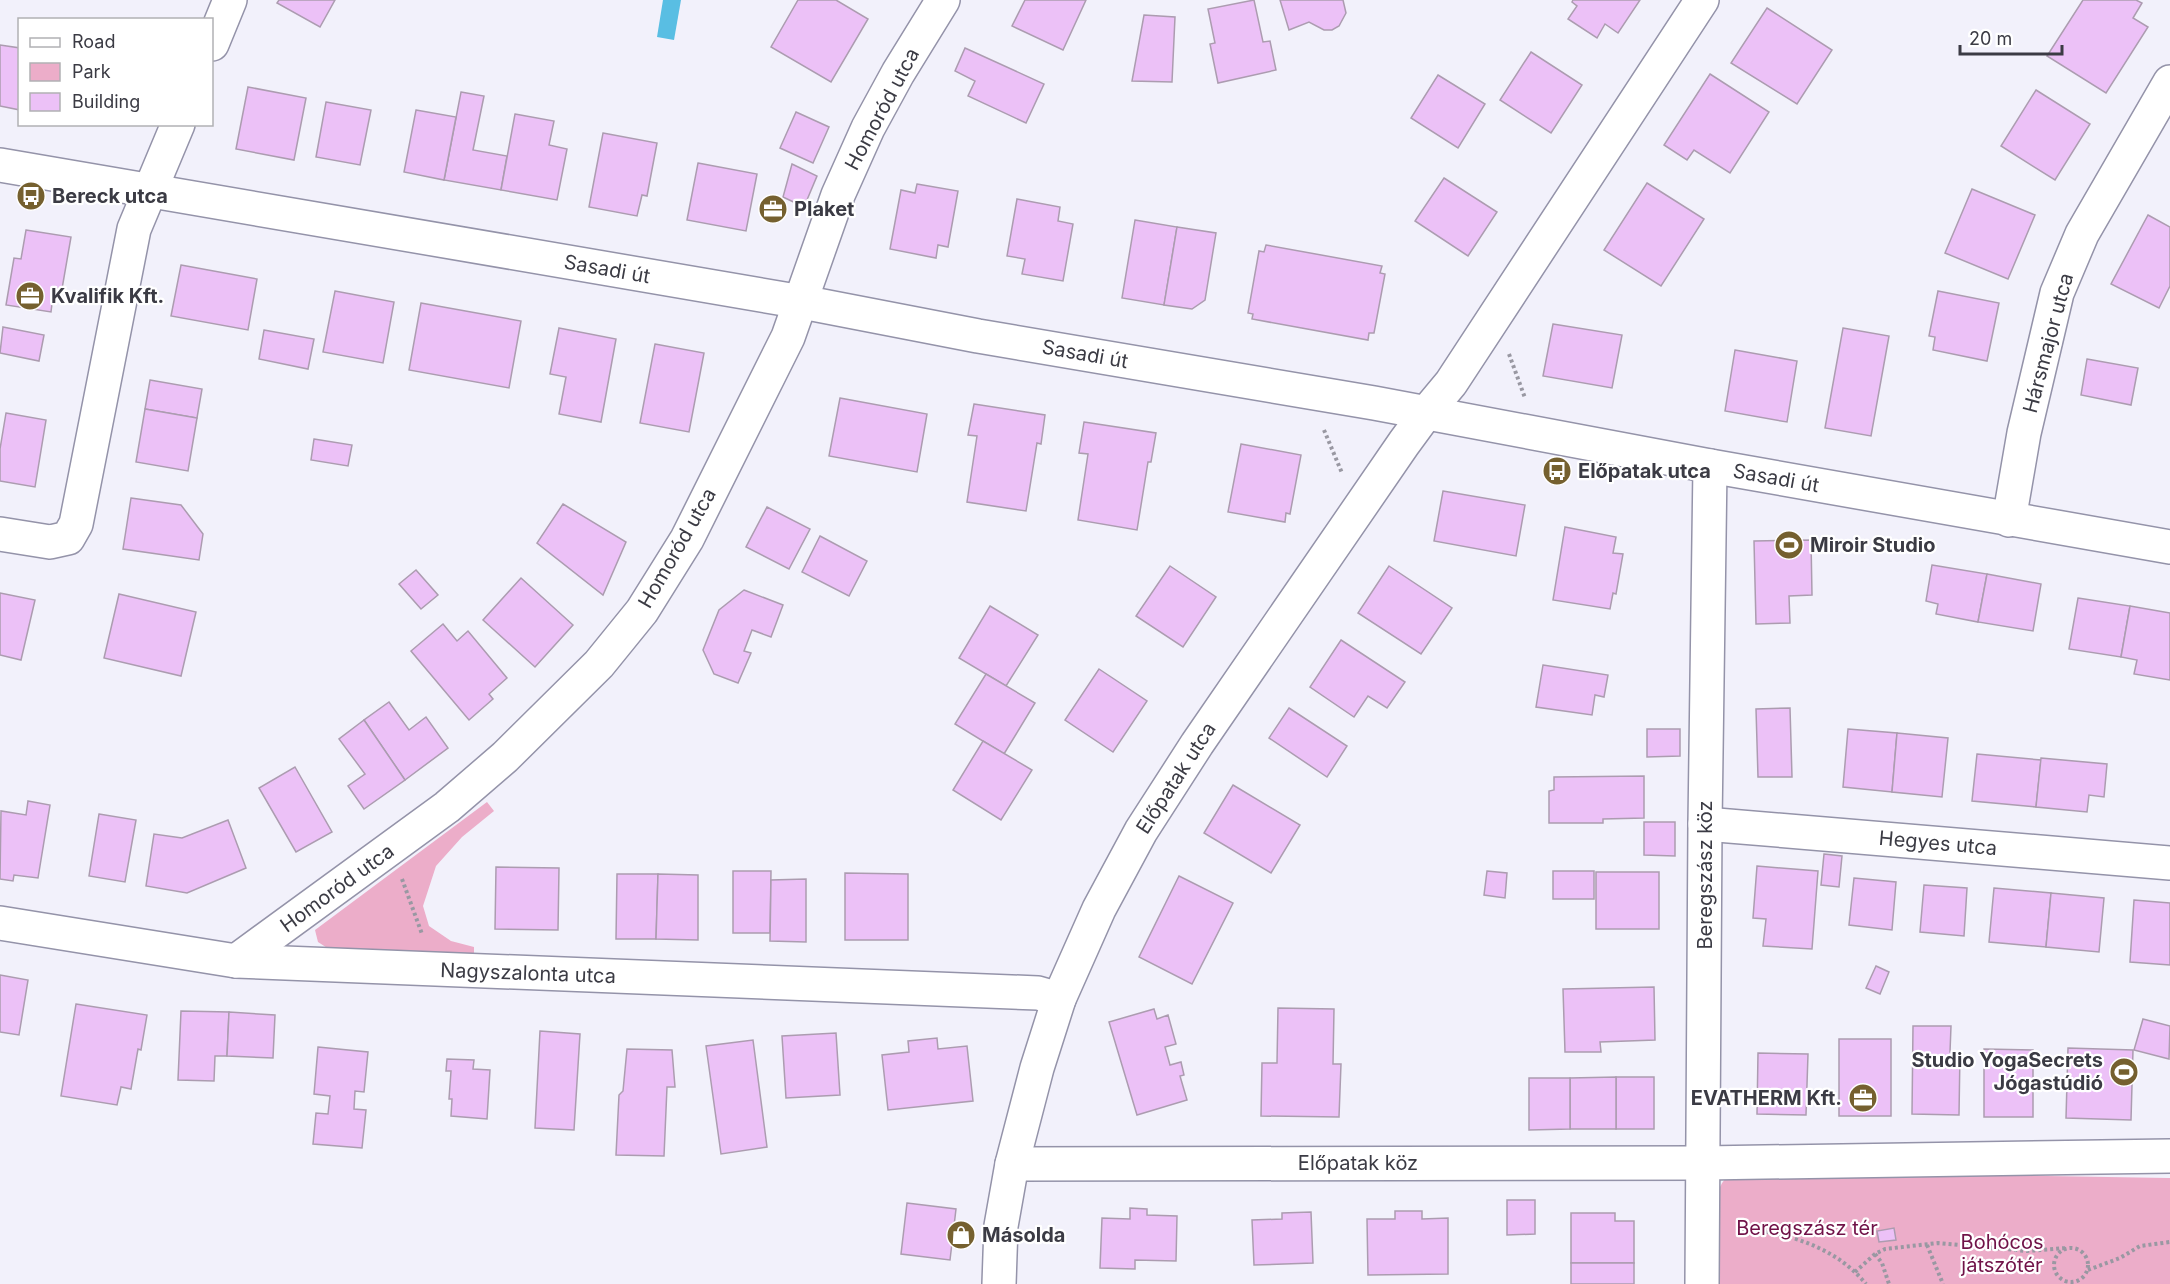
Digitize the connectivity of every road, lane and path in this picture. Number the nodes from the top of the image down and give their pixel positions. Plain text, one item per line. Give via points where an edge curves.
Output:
1 (230, 0) edge
2 (943, 0) edge
3 (1702, 0) edge
4 (213, 42) edge
5 (2170, 82) edge
6 (177, 126) edge
7 (0, 165) edge
8 (148, 192) junction
9 (802, 302) junction
10 (1426, 413) junction
11 (1324, 429) dead end
12 (1710, 466) junction
13 (1346, 483) dead end
14 (2009, 520) junction
15 (0, 534) edge
16 (2170, 547) edge
17 (1705, 824) junction
18 (391, 848) junction
19 (2170, 863) edge
20 (0, 923) edge
21 (236, 962) junction
22 (435, 969) junction
23 (1059, 999) junction
24 (2170, 1156) edge
25 (1704, 1163) junction
26 (1012, 1164) junction
27 (1730, 1227) dead end
28 (2170, 1242) edge
29 (1927, 1245) junction
30 (2067, 1248) junction
31 (1875, 1254) junction
32 (2088, 1270) junction
33 (1855, 1272) junction
34 (2069, 1283) edge
35 (999, 1284) edge
36 (1702, 1284) edge
37 (1866, 1284) edge
38 (1889, 1284) edge
39 (1943, 1284) edge

1 - 4 street
2 - 9 street, Homoród utca via 868,128 838,195
3 - 10 street, Előpatak utca via 1451,383
5 - 14 street, Hársmajor utca via 2082,234 2057,293 2020,453
6 - 8 street
7 - 8 street, Sasadi út
8 - 9 street, Sasadi út
8 - 15 street via 134,229 76,524 68,538 50,542
9 - 10 street, Sasadi út
9 - 18 street, Homoród utca via 789,337 687,539 642,611 598,664 505,757
10 - 12 street, Sasadi út
10 - 23 street, Előpatak utca via 1141,831
11 - 13 path
12 - 14 street, Sasadi út
12 - 17 street, Beregszász köz
14 - 16 street, Sasadi út
17 - 19 street, Hegyes utca
17 - 25 street, Beregszász köz
18 - 21 street, Homoród utca
18 - 22 path
20 - 21 street, Nagyszalonta utca
21 - 22 street, Nagyszalonta utca
22 - 23 street, Nagyszalonta utca via 1026,992
23 - 26 street, Előpatak utca
24 - 25 street
25 - 26 street, Előpatak köz
25 - 36 street, Beregszász köz
26 - 35 street, Előpatak utca via 1001,1226
27 - 33 path via 1780,1234 1809,1243
28 - 32 path via 2140,1246
29 - 30 path via 2027,1251
29 - 31 path via 1885,1249
29 - 39 path
30 - 32 path via 2086,1256
30 - 34 path via 2055,1258 2054,1267 2056,1275
31 - 33 path
31 - 38 path
32 - 34 path via 2079,1280
33 - 37 path

